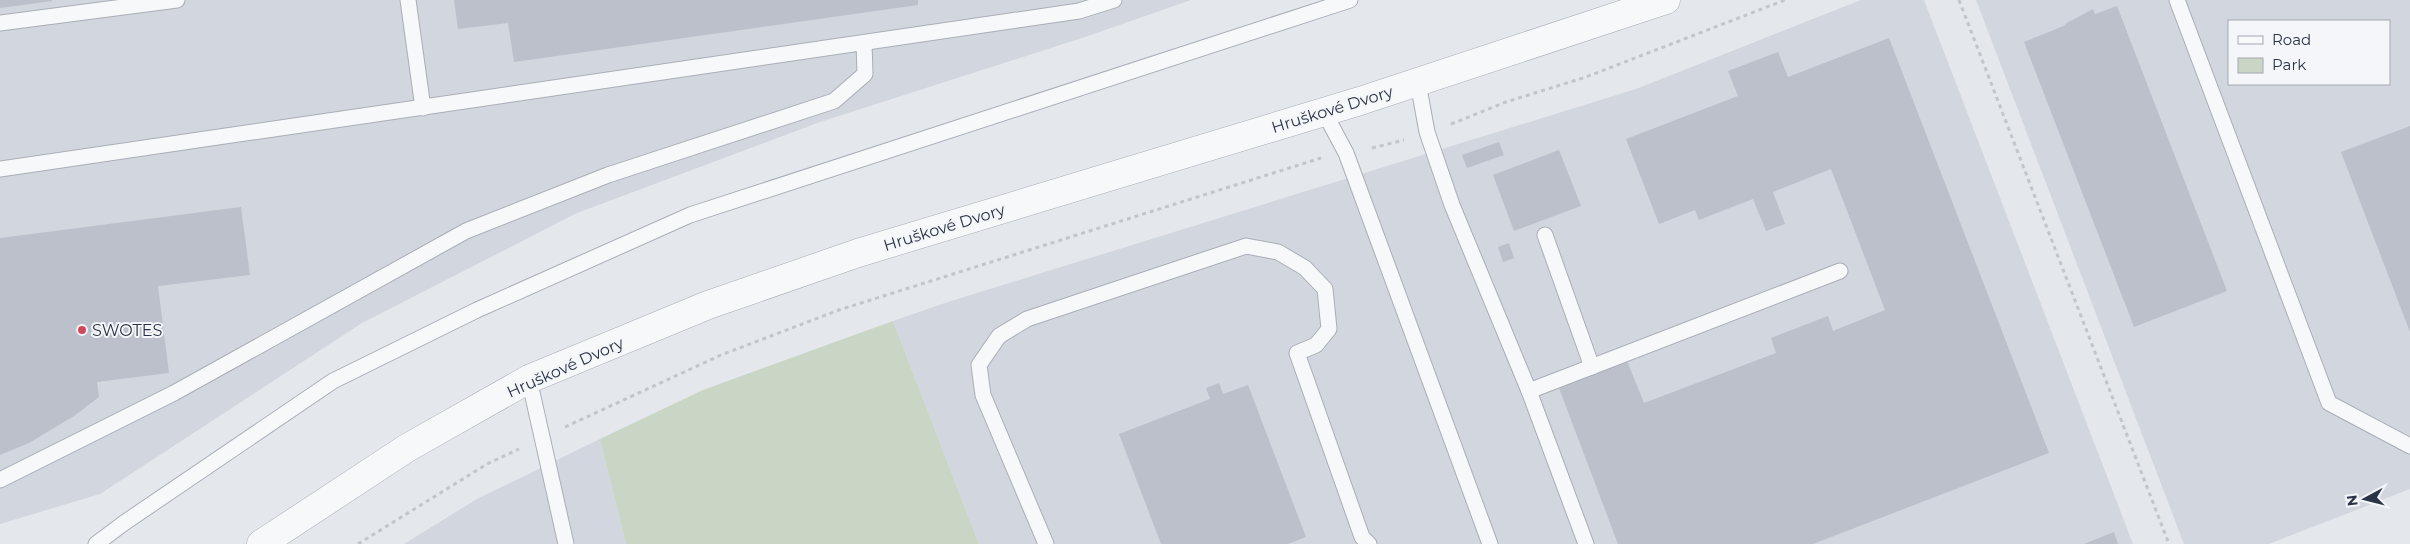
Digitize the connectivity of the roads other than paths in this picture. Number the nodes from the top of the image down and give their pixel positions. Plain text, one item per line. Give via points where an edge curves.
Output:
1 (176, 0) edge
2 (408, 0) edge
3 (1114, 0) edge
4 (1350, 0) edge
5 (1666, 0) edge
6 (2177, 0) edge
7 (0, 23) edge
8 (864, 43) junction
9 (1418, 82) junction
10 (423, 108) junction
11 (1324, 112) junction
12 (0, 168) edge
13 (1545, 235) dead end
14 (1840, 271) dead end
15 (1592, 367) junction
16 (529, 379) junction
17 (1529, 391) junction
18 (2410, 446) edge
19 (0, 480) edge
20 (96, 544) edge
21 (261, 544) edge
22 (566, 544) edge
23 (1046, 544) edge
24 (1369, 544) edge
25 (1490, 544) edge
26 (1586, 544) edge

1 - 7 lane
2 - 10 lane
3 - 8 lane via 1079,11
4 - 20 lane via 690,215 477,310 333,381
5 - 9 street, Hruškové Dvory
6 - 18 lane via 2329,403
8 - 10 lane
8 - 19 lane via 865,74 834,101 608,175 466,231 174,394
9 - 11 street, Hruškové Dvory
9 - 17 lane via 1427,132 1452,205
10 - 12 lane
11 - 16 street, Hruškové Dvory via 858,253 708,305
11 - 25 lane via 1346,153
13 - 15 lane
14 - 15 lane
15 - 17 lane
16 - 21 street, Hruškové Dvory via 407,448
16 - 22 lane
17 - 26 lane
23 - 24 lane via 983,395 979,365 999,336 1026,319 1246,246 1278,252 1305,268 1324,289 1330,329 1316,345 1297,353 1362,537

